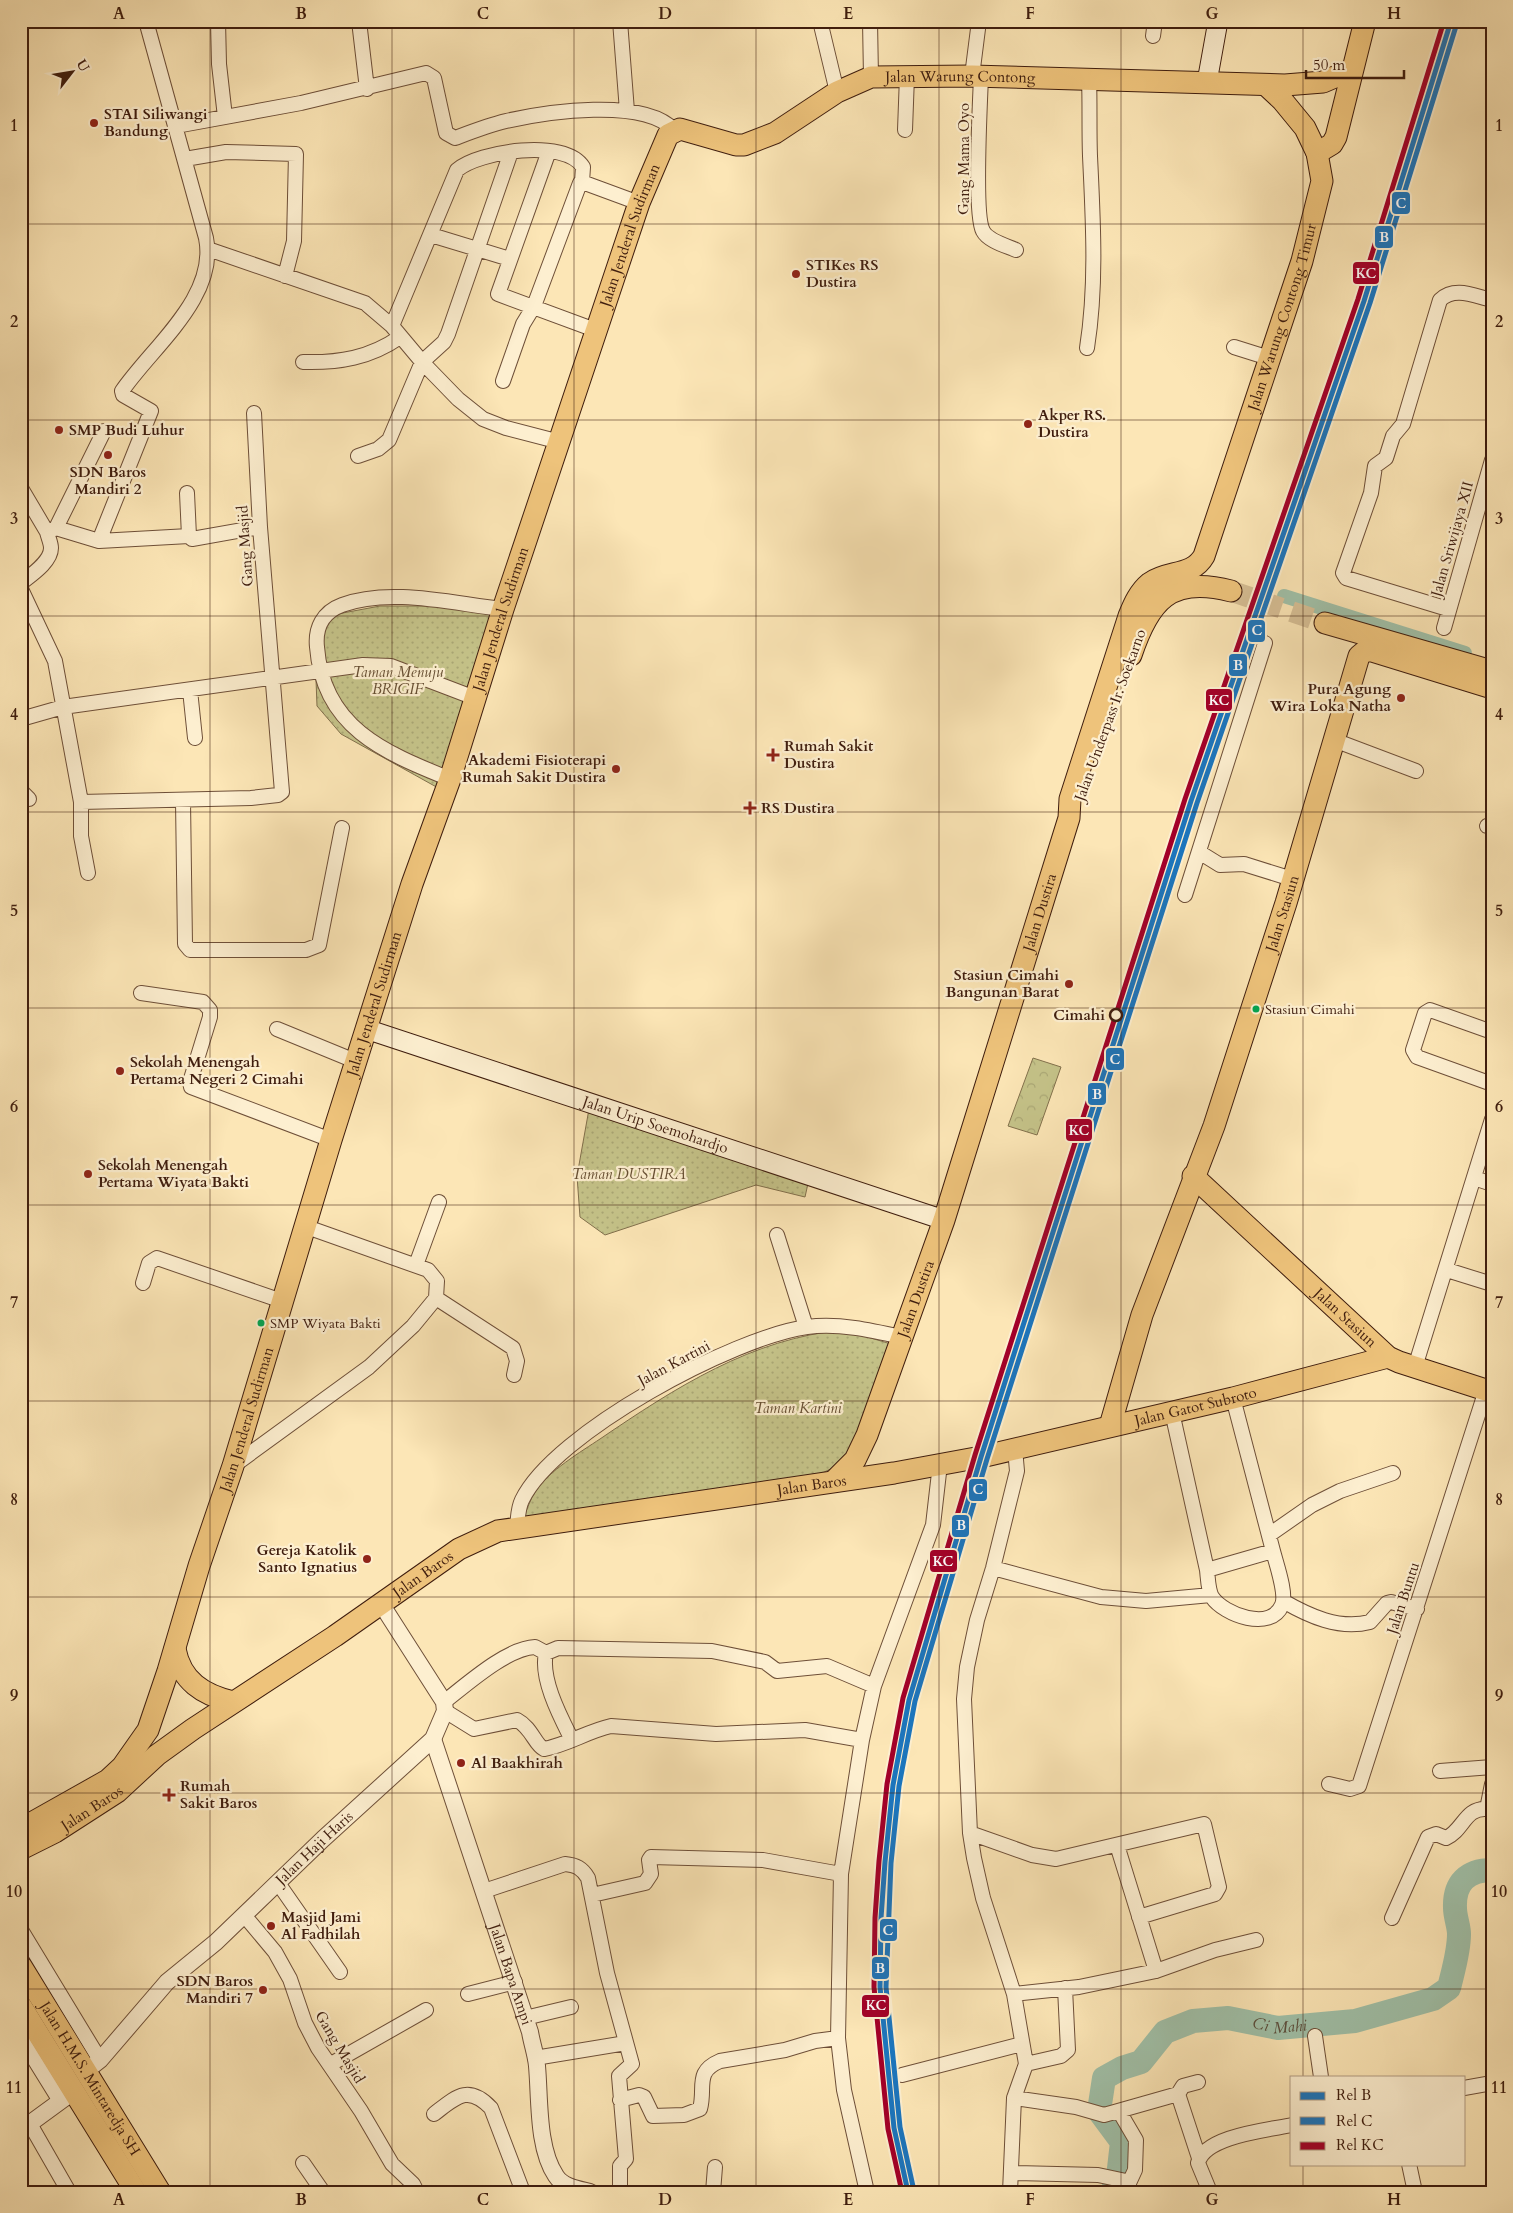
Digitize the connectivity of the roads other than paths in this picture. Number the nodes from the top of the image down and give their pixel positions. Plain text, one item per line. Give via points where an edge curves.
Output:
1 (146, 21) edge
2 (154, 21) edge
3 (218, 21) edge
4 (359, 21) edge
5 (620, 21) edge
6 (820, 21) edge
7 (870, 21) edge
8 (979, 21) edge
9 (1155, 21) edge
10 (1218, 21) edge
11 (1365, 21) edge
12 (1153, 36) dead end
13 (157, 49) junction
14 (1351, 70) junction
15 (907, 76) junction
16 (976, 76) junction
17 (871, 77) junction
18 (1088, 79) junction
19 (1207, 82) junction
20 (1266, 85) junction
21 (367, 89) junction
22 (837, 92) junction
23 (627, 111) junction
24 (225, 117) junction
25 (175, 122) junction
26 (674, 130) junction
27 (905, 130) dead end
28 (549, 151) junction
29 (511, 152) junction
30 (1317, 153) junction
31 (185, 159) junction
32 (582, 182) junction
33 (639, 203) junction
34 (431, 235) junction
35 (208, 249) junction
36 (477, 250) junction
37 (1016, 250) dead end
38 (510, 259) junction
39 (284, 276) junction
40 (1492, 300) edge
41 (534, 306) junction
42 (598, 331) junction
43 (396, 332) junction
44 (1234, 346) dead end
45 (1088, 348) dead end
46 (1269, 358) junction
47 (303, 362) dead end
48 (422, 362) junction
49 (503, 380) dead end
50 (254, 413) dead end
51 (104, 431) dead end
52 (560, 442) junction
53 (358, 456) dead end
54 (1492, 460) edge
55 (21, 488) edge
56 (187, 493) dead end
57 (260, 527) junction
58 (51, 530) junction
59 (189, 536) junction
60 (99, 541) junction
61 (1197, 566) joint
62 (21, 583) edge
63 (21, 589) edge
64 (1231, 592) tunnel mouth
65 (503, 609) junction
66 (1448, 609) junction
67 (1325, 623) tunnel mouth
68 (1444, 628) dead end
69 (1265, 643) dead end
70 (319, 671) junction
71 (1492, 671) edge
72 (272, 676) junction
73 (1492, 688) edge
74 (190, 690) junction
75 (475, 698) junction
76 (63, 707) junction
77 (21, 719) edge
78 (196, 738) dead end
79 (1334, 740) junction
80 (1416, 771) dead end
81 (450, 779) junction
82 (183, 801) junction
83 (81, 802) junction
84 (1069, 818) junction
85 (342, 828) dead end
86 (1199, 852) junction
87 (88, 873) dead end
88 (1292, 879) junction
89 (1185, 896) dead end
90 (141, 994) dead end
91 (277, 1029) dead end
92 (366, 1029) junction
93 (1492, 1032) edge
94 (355, 1061) junction
95 (1492, 1084) edge
96 (1492, 1119) edge
97 (331, 1140) junction
98 (1193, 1176) junction
99 (1474, 1178) junction
100 (1492, 1184) edge
101 (439, 1202) dead end
102 (944, 1220) junction
103 (304, 1226) junction
104 (777, 1235) dead end
105 (416, 1265) junction
106 (1447, 1270) junction
107 (144, 1283) dead end
108 (1492, 1284) edge
109 (436, 1298) junction
110 (282, 1301) junction
111 (806, 1327) junction
112 (1363, 1332) junction
113 (900, 1337) junction
114 (1388, 1357) junction
115 (1415, 1368) junction
116 (1349, 1369) junction
117 (514, 1375) dead end
118 (1489, 1391) edge
119 (1233, 1398) junction
120 (1172, 1412) junction
121 (1110, 1426) junction
122 (867, 1435) junction
123 (1015, 1449) junction
124 (940, 1464) junction
125 (234, 1466) junction
126 (894, 1473) junction
127 (1393, 1473) dead end
128 (834, 1481) junction
129 (517, 1526) junction
130 (1269, 1535) junction
131 (1273, 1551) junction
132 (993, 1568) junction
133 (1207, 1570) junction
134 (1211, 1596) junction
135 (1283, 1601) junction
136 (380, 1602) junction
137 (1417, 1609) junction
138 (175, 1649) junction
139 (546, 1654) junction
140 (874, 1686) junction
141 (233, 1702) junction
142 (445, 1706) junction
143 (148, 1730) junction
144 (433, 1739) junction
145 (572, 1740) junction
146 (862, 1740) junction
147 (172, 1744) junction
148 (1492, 1767) edge
149 (1440, 1771) dead end
150 (1329, 1784) dead end
151 (1492, 1784) edge
152 (1490, 1810) edge
153 (21, 1829) edge
154 (970, 1833) junction
155 (1117, 1845) junction
156 (21, 1849) edge
157 (841, 1874) junction
158 (278, 1883) junction
159 (484, 1891) junction
160 (592, 1895) junction
161 (244, 1915) junction
162 (1139, 1917) junction
163 (1392, 1918) dead end
164 (21, 1930) edge
165 (1256, 1940) dead end
166 (21, 1966) edge
167 (1156, 1971) junction
168 (340, 1972) dead end
169 (515, 1982) junction
170 (1064, 1988) junction
171 (468, 1994) dead end
172 (1014, 1994) junction
173 (21, 2006) edge
174 (571, 2007) dead end
175 (426, 2010) dead end
176 (525, 2018) junction
177 (1315, 2036) dead end
178 (21, 2038) edge
179 (838, 2038) junction
180 (626, 2044) junction
181 (1022, 2044) junction
182 (535, 2058) junction
183 (330, 2064) junction
184 (1026, 2064) junction
185 (93, 2066) junction
186 (902, 2075) dead end
187 (1321, 2076) edge
188 (1198, 2082) dead end
189 (1492, 2083) edge
190 (1466, 2088) edge
191 (1178, 2094) junction
192 (66, 2097) junction
193 (1014, 2098) junction
194 (620, 2100) junction
195 (1116, 2112) junction
196 (434, 2114) dead end
197 (1290, 2124) edge
198 (26, 2127) edge
199 (1200, 2158) junction
200 (303, 2163) dead end
201 (1409, 2166) edge
202 (715, 2167) dead end
203 (1013, 2173) junction
204 (69, 2192) edge
205 (136, 2192) edge
206 (160, 2192) edge
207 (323, 2192) edge
208 (418, 2192) edge
209 (523, 2192) edge
210 (590, 2192) edge
211 (620, 2192) edge
212 (713, 2192) edge
213 (867, 2192) edge
214 (1010, 2192) edge
215 (1210, 2192) edge
216 (1415, 2192) edge

1 - 13 street
2 - 13 street
3 - 24 street
4 - 21 street
5 - 23 street
6 - 22 street
7 - 17 street
8 - 16 street, Gang Mama Oyo
9 - 12 street
10 - 19 main road
11 - 14 main road
13 - 25 street via 166,102
14 - 20 main road, Jalan Warung Contong via 1318,83
14 - 30 main road via 1336,136 1332,144
15 - 16 main road, Jalan Warung Contong
15 - 17 main road, Jalan Warung Contong
15 - 27 street
16 - 18 main road, Jalan Warung Contong
16 - 37 street, Gang Mama Oyo via 981,226 985,235
17 - 22 main road, Jalan Warung Contong
18 - 19 main road, Jalan Warung Contong
18 - 45 street via 1093,190 1092,317
19 - 20 main road, Jalan Warung Contong
20 - 30 main road via 1295,114
21 - 23 street via 426,73 431,75 446,133 455,138 504,121 536,115 602,109
21 - 24 street
22 - 26 main road, Jalan Warung Contong via 769,135 744,145 696,132
23 - 26 street via 657,119
24 - 25 street
25 - 31 street
26 - 33 main road, Jalan Jenderal Sudirman via 664,141
28 - 29 street
28 - 32 street via 581,164
28 - 38 street
29 - 34 street via 477,159 457,170
29 - 36 street
30 - 46 main road, Jalan Warung Contong Timur via 1322,181 1302,261
31 - 35 street
31 - 39 street via 226,152 296,154 294,242
32 - 33 street
32 - 41 street
33 - 42 main road, Jalan Jenderal Sudirman
34 - 36 street
34 - 43 street
35 - 39 street
35 - 60 street via 207,265 194,298 157,350 122,391 123,395 151,411
36 - 38 street
36 - 48 street via 446,338
38 - 41 street via 498,294
39 - 43 street via 364,303
40 - 66 street via 1452,292 1440,300 1402,427 1393,436 1386,458 1375,466 1371,493 1343,573 1346,578 1377,589
41 - 42 street
41 - 49 street via 523,324
42 - 52 main road, Jalan Jenderal Sudirman
43 - 47 street via 376,353 329,363
43 - 48 street
44 - 46 street
46 - 61 main road, Jalan Warung Contong Timur via 1204,556
48 - 52 street via 483,420
48 - 53 street via 390,440 378,449
50 - 57 street, Gang Masjid
51 - 58 street
52 - 65 main road, Jalan Jenderal Sudirman
54 - 66 street, Jalan Sriwijaya XII
55 - 58 street
56 - 59 street
57 - 59 street via 192,539
57 - 72 street, Gang Masjid
58 - 60 street
58 - 62 street via 50,552 36,572
59 - 60 street
61 - 84 main road, Jalan Dustira via 1151,582 1136,600 1070,799
63 - 76 street via 56,661
64 - 84 main road, Jalan Underpass Ir. Soekarno via 1195,586 1175,591 1157,603 1147,616 1139,630 1080,802
65 - 70 street via 441,600 398,599 365,599 340,606 318,626
65 - 75 main road, Jalan Jenderal Sudirman
66 - 68 street, Jalan Sriwijaya XII
67 - 71 main road
69 - 86 street
70 - 72 street
70 - 75 street via 363,665 391,666
70 - 81 street via 338,712 352,727 406,762
72 - 74 street
72 - 82 street, Gang Masjid via 281,793 251,798
73 - 79 main road, Jalan Stasiun via 1365,651 1359,656
74 - 76 street
74 - 78 street
75 - 81 main road, Jalan Jenderal Sudirman
76 - 77 street
76 - 83 street
79 - 80 street
79 - 88 main road, Jalan Stasiun
81 - 92 main road, Jalan Jenderal Sudirman via 412,884
82 - 83 street
82 - 85 street via 185,944 194,951 306,950 319,945
83 - 87 street via 81,836
84 - 102 main road, Jalan Dustira
86 - 88 street via 1220,865 1244,864
86 - 89 street
88 - 98 main road, Jalan Stasiun via 1214,1126
90 - 97 street via 202,1002 208,1006 210,1018 191,1087
91 - 94 street
92 - 94 main road, Jalan Jenderal Sudirman
92 - 102 main road, Jalan Urip Soemohardjo
93 - 95 street via 1430,1010 1425,1013 1413,1050 1417,1057
94 - 97 main road, Jalan Jenderal Sudirman
96 - 99 street
97 - 103 main road, Jalan Jenderal Sudirman
98 - 112 main road, Jalan Stasiun
98 - 121 main road, Jalan Stasiun via 1142,1315
99 - 100 street
99 - 106 street
101 - 105 street
102 - 113 main road, Jalan Dustira
103 - 105 street
103 - 110 main road, Jalan Jenderal Sudirman
104 - 111 street
105 - 109 street via 428,1270 437,1281
106 - 108 street
106 - 115 street
107 - 110 street via 149,1264 157,1258
109 - 117 street via 513,1348 517,1361
109 - 125 street via 413,1326 369,1367
110 - 125 main road, Jalan Jenderal Sudirman
111 - 113 street, Jalan Kartini via 838,1326
111 - 129 street, Jalan Kartini via 766,1338 713,1359 666,1382 592,1429 532,1484 522,1500
112 - 114 main road, Jalan Stasiun
112 - 116 main road via 1363,1356
113 - 122 main road, Jalan Dustira
114 - 115 main road
114 - 116 main road, Jalan Gatot Subroto
115 - 118 main road
116 - 119 main road, Jalan Gatot Subroto
118 - 137 street, Jalan Buntu
119 - 120 main road, Jalan Gatot Subroto
119 - 130 street
120 - 121 main road, Jalan Gatot Subroto
120 - 133 street
121 - 123 main road, Jalan Gatot Subroto
122 - 126 main road via 880,1465
122 - 128 main road, Jalan Dustira via 855,1460
123 - 124 main road, Jalan Gatot Subroto
123 - 132 street via 1017,1471
124 - 126 main road, Jalan Gatot Subroto
124 - 140 street via 933,1525
125 - 138 main road, Jalan Jenderal Sudirman via 199,1566
126 - 128 main road, Jalan Baros
127 - 130 street via 1340,1491
128 - 129 main road, Jalan Baros
129 - 136 main road, Jalan Baros via 459,1548
130 - 131 street
131 - 133 street
131 - 135 street
132 - 134 street via 1101,1597 1146,1601
132 - 154 street via 977,1620 964,1699
133 - 134 street
134 - 135 street via 1229,1613 1259,1619 1270,1617 1279,1610
135 - 137 street via 1326,1621 1346,1624 1370,1622 1391,1602
136 - 141 main road, Jalan Baros via 335,1636
136 - 142 street
137 - 150 street, Jalan Buntu via 1358,1786 1350,1789
138 - 141 main road via 181,1670 192,1683 214,1697
138 - 143 main road, Jalan Jenderal Sudirman
139 - 140 street via 558,1648 712,1651 765,1662 778,1671 827,1666
139 - 142 street via 535,1647 517,1652 486,1669
139 - 145 street via 544,1661 555,1704
140 - 146 street
141 - 147 main road, Jalan Baros
142 - 144 street, Jalan Haji Haris
142 - 145 street via 474,1729 517,1720 529,1728 541,1748
143 - 147 main road via 156,1743
143 - 153 main road, Jalan Jenderal Sudirman via 122,1767 108,1780
144 - 158 street, Jalan Haji Haris
144 - 159 street, Jalan Bapa Ampi
145 - 146 street via 610,1726 716,1734 804,1730
146 - 157 street
147 - 156 main road, Jalan Baros via 117,1792
148 - 149 street
151 - 152 street
152 - 163 street via 1481,1808 1470,1814 1452,1836 1446,1838 1436,1834 1428,1837
154 - 155 street via 1002,1846 1056,1859
154 - 172 street via 983,1898
155 - 162 street
155 - 162 street via 1204,1824 1220,1887 1218,1891
157 - 160 street via 763,1860 651,1857 651,1874 646,1882
157 - 179 street
158 - 161 street, Jalan Haji Haris
158 - 168 street
159 - 160 street via 565,1864 583,1870
159 - 169 street, Jalan Bapa Ampi
160 - 180 street via 593,1914
161 - 183 street, Gang Masjid via 276,1952 290,1979 305,2022
161 - 185 street, Jalan Haji Haris via 166,1982
162 - 167 street
164 - 185 street
165 - 167 street via 1215,1950
166 - 185 main road, Jalan H.M.S. Mintaredja SH
167 - 170 street
169 - 171 street
169 - 176 street, Jalan Bapa Ampi
170 - 172 street
170 - 184 street via 1068,2050 1061,2056
172 - 181 street
173 - 192 main road, Jalan H.M.S. Mintaredja SH
174 - 176 street
175 - 183 street
176 - 182 street, Jalan Bapa Ampi
177 - 187 street
178 - 192 street
179 - 194 street via 711,2065 702,2079 700,2109 691,2113 653,2116 642,2095
179 - 213 street via 844,2090
180 - 182 street
180 - 194 street via 632,2064 619,2076
181 - 184 street
181 - 186 street
182 - 210 street, Jalan Bapa Ampi via 542,2131 550,2164 563,2183
183 - 208 street, Gang Masjid via 392,2164
184 - 193 street
185 - 206 main road, Jalan H.M.S. Mintaredja SH
188 - 191 street via 1183,2086
189 - 190 street
191 - 195 street
191 - 199 street
192 - 198 street
192 - 205 main road, Jalan H.M.S. Mintaredja SH
193 - 195 street via 1076,2107 1104,2115
193 - 203 street
194 - 211 street via 626,2159 620,2166
195 - 203 street via 1136,2140 1135,2170 1128,2182 1098,2175
196 - 209 street via 455,2098 471,2094 481,2098 491,2108
197 - 199 street via 1225,2140 1210,2147
198 - 204 street
199 - 215 street via 1198,2163
200 - 207 street
201 - 216 street
202 - 212 street
203 - 214 street

